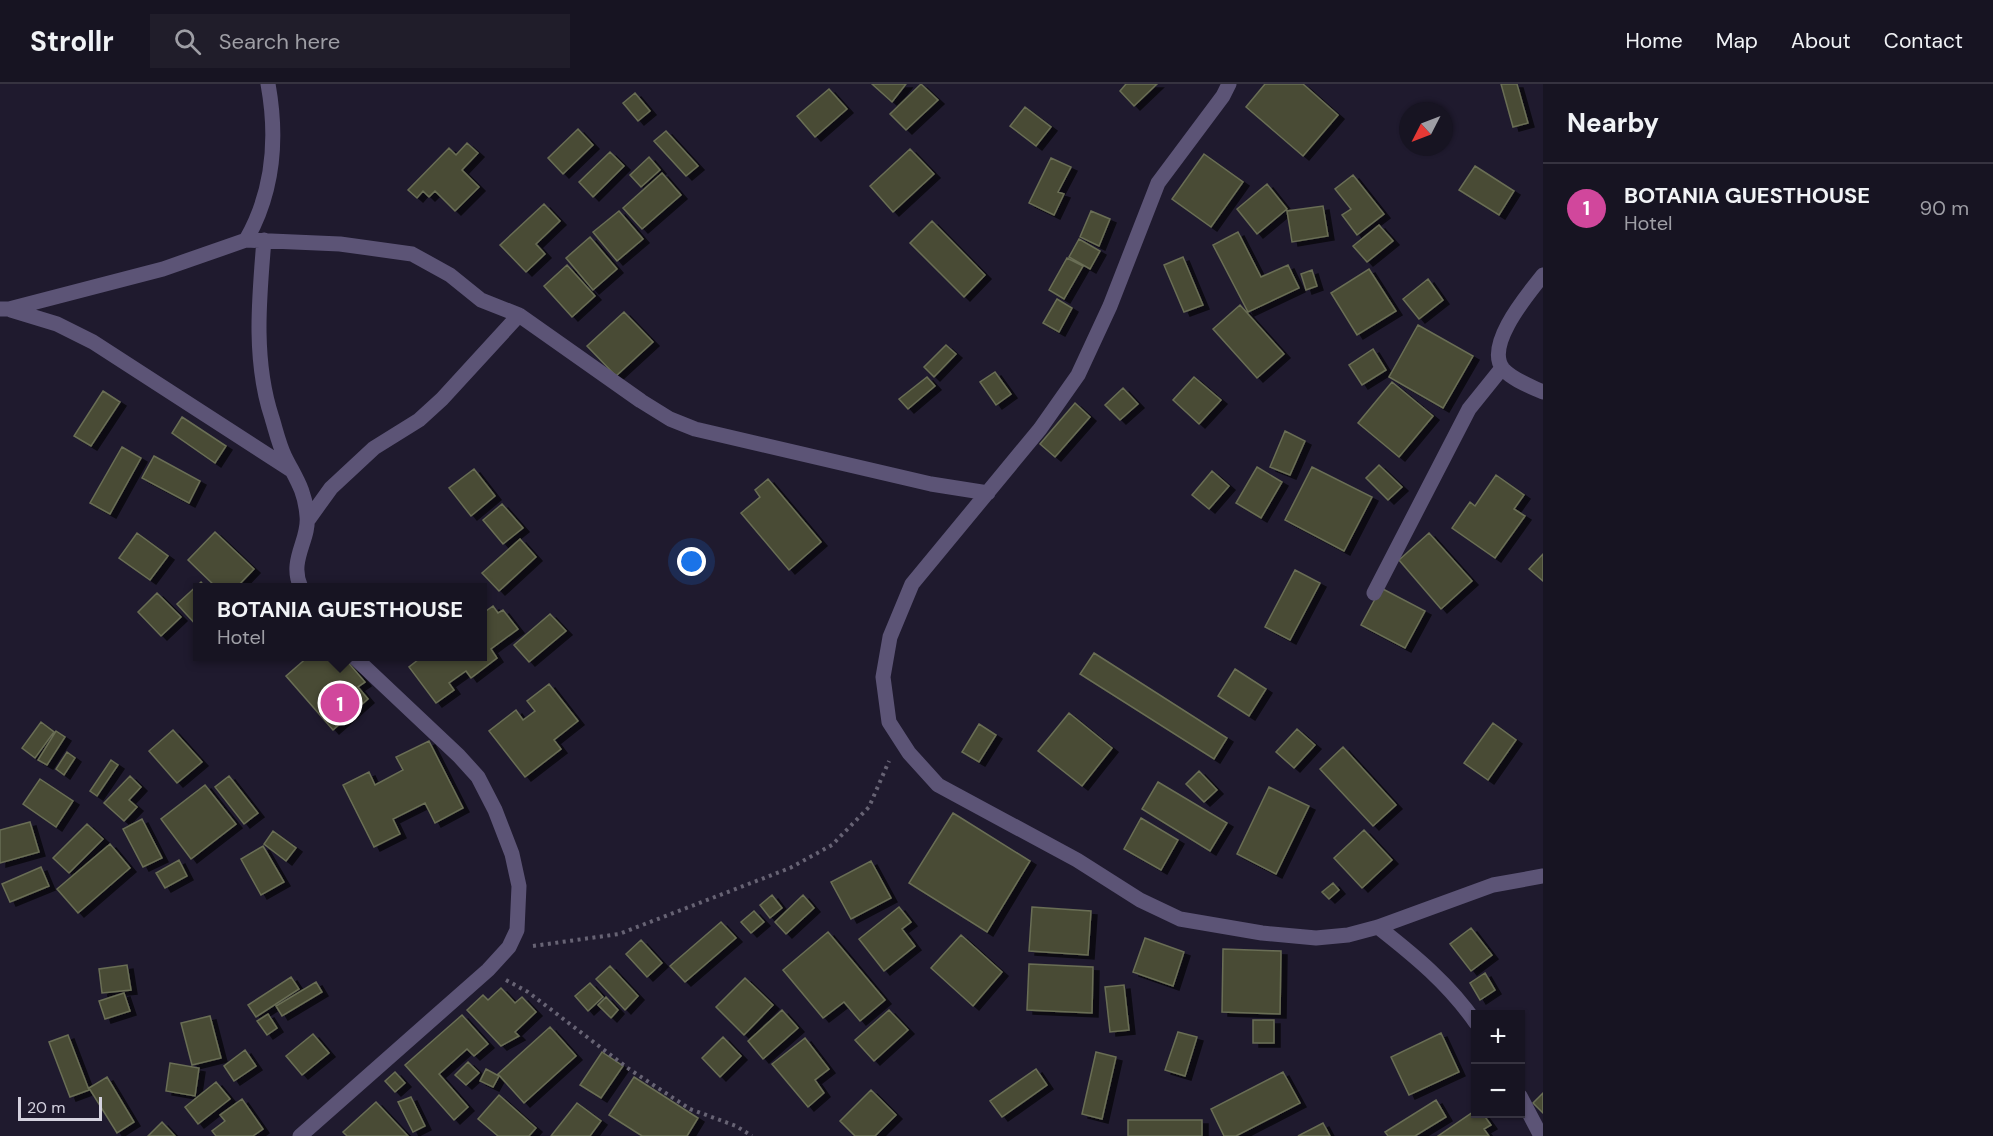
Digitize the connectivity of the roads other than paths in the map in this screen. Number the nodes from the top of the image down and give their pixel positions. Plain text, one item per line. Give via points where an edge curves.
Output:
1 (268, 84) edge
2 (1229, 84) edge
3 (246, 240) junction
4 (264, 240) junction
5 (1543, 275) edge
6 (4, 309) edge
7 (519, 315) junction
8 (1502, 368) junction
9 (1543, 392) edge
10 (293, 472) junction
11 (988, 493) junction
12 (308, 520) junction
13 (299, 583) edge
14 (1374, 593) dead end
15 (357, 661) edge
16 (1543, 876) edge
17 (1378, 927) junction
18 (1471, 1016) edge
19 (1525, 1104) edge
20 (300, 1136) edge
21 (1541, 1136) edge

1 - 3 street via 274,152 271,176 259,217
2 - 11 street via 1158,183 1078,375
3 - 4 street
3 - 6 street via 163,270
4 - 7 street via 340,244 412,254 481,300
4 - 10 street via 259,300 260,361 271,415
5 - 8 street via 1504,330 1498,353
6 - 10 street via 57,324 93,342
7 - 11 street via 641,401 694,429 931,484
7 - 12 street via 435,406 374,448 331,488
8 - 9 street
8 - 14 street via 1469,409
10 - 12 street via 303,487
11 - 17 street via 912,584 890,637 883,677 889,722 909,753 938,785 1180,919 1316,938
12 - 13 street via 299,547
15 - 20 street via 478,777 512,854 519,886 517,930 509,947 488,970
16 - 17 street via 1493,885
17 - 18 street via 1438,976
19 - 21 street

